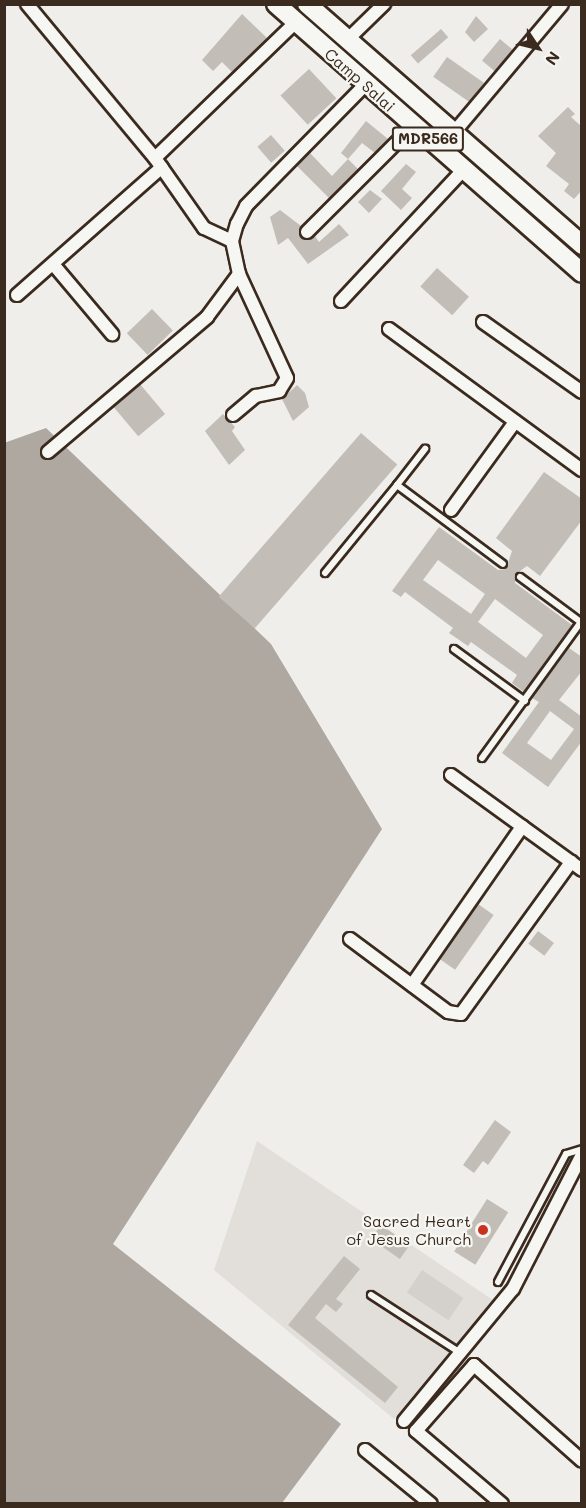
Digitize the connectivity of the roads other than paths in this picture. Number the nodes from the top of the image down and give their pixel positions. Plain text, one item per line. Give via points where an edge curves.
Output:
1 (27, 4) edge
2 (276, 4) edge
3 (307, 4) edge
4 (384, 4) edge
5 (561, 4) edge
6 (295, 23) junction
7 (347, 40) junction
8 (365, 85) junction
9 (413, 126) junction
10 (455, 133) junction
11 (440, 149) junction
12 (159, 162) junction
13 (464, 169) junction
14 (308, 232) dead end
15 (232, 241) junction
16 (582, 245) edge
17 (53, 264) junction
18 (582, 273) edge
19 (238, 274) junction
20 (17, 295) dead end
21 (341, 301) dead end
22 (483, 321) dead end
23 (389, 328) dead end
24 (112, 334) dead end
25 (582, 392) edge
26 (233, 415) dead end
27 (515, 422) junction
28 (425, 449) dead end
29 (48, 452) dead end
30 (582, 470) edge
31 (397, 485) junction
32 (451, 510) dead end
33 (503, 564) dead end
34 (325, 573) dead end
35 (520, 577) dead end
36 (581, 623) edge
37 (454, 649) dead end
38 (525, 701) junction
39 (482, 758) dead end
40 (451, 775) dead end
41 (522, 827) junction
42 (571, 862) junction
43 (582, 870) edge
44 (350, 939) dead end
45 (412, 985) junction
46 (582, 1149) edge
47 (582, 1155) edge
48 (498, 1282) dead end
49 (371, 1295) dead end
50 (460, 1357) junction
51 (469, 1371) junction
52 (404, 1420) dead end
53 (365, 1450) dead end
54 (582, 1461) edge
55 (431, 1503) edge
56 (502, 1503) edge

1 - 12 street
2 - 6 main road, Camp Salai / MDR566
3 - 7 main road, Camp Salai / MDR566
4 - 7 street
5 - 10 street
6 - 8 main road, Camp Salai / MDR566
6 - 12 street
7 - 10 main road, Camp Salai / MDR566
8 - 9 main road, Camp Salai / MDR566
8 - 15 street via 246,206
9 - 11 main road, Camp Salai / MDR566
9 - 14 street
10 - 11 street
10 - 16 main road, Camp Salai / MDR566
11 - 13 main road, Camp Salai / MDR566
12 - 15 street via 204,228
12 - 17 street
13 - 18 main road, Camp Salai / MDR566
13 - 21 street
15 - 19 street
17 - 20 street
17 - 24 street
19 - 26 street via 287,378 279,391 256,396
19 - 29 street via 207,317
22 - 25 street
23 - 27 street
27 - 30 street
27 - 32 street
28 - 31 lane
31 - 33 lane
31 - 34 lane
35 - 36 lane
36 - 38 lane
37 - 38 lane
38 - 39 lane
40 - 41 street
41 - 42 street
41 - 45 street
42 - 43 street
42 - 45 street via 461,1014 448,1012
44 - 45 street
46 - 48 lane via 566,1154
47 - 50 street via 513,1289
49 - 50 lane
50 - 51 street
50 - 52 street
51 - 54 street via 474,1365
51 - 56 street via 416,1431
53 - 55 street

